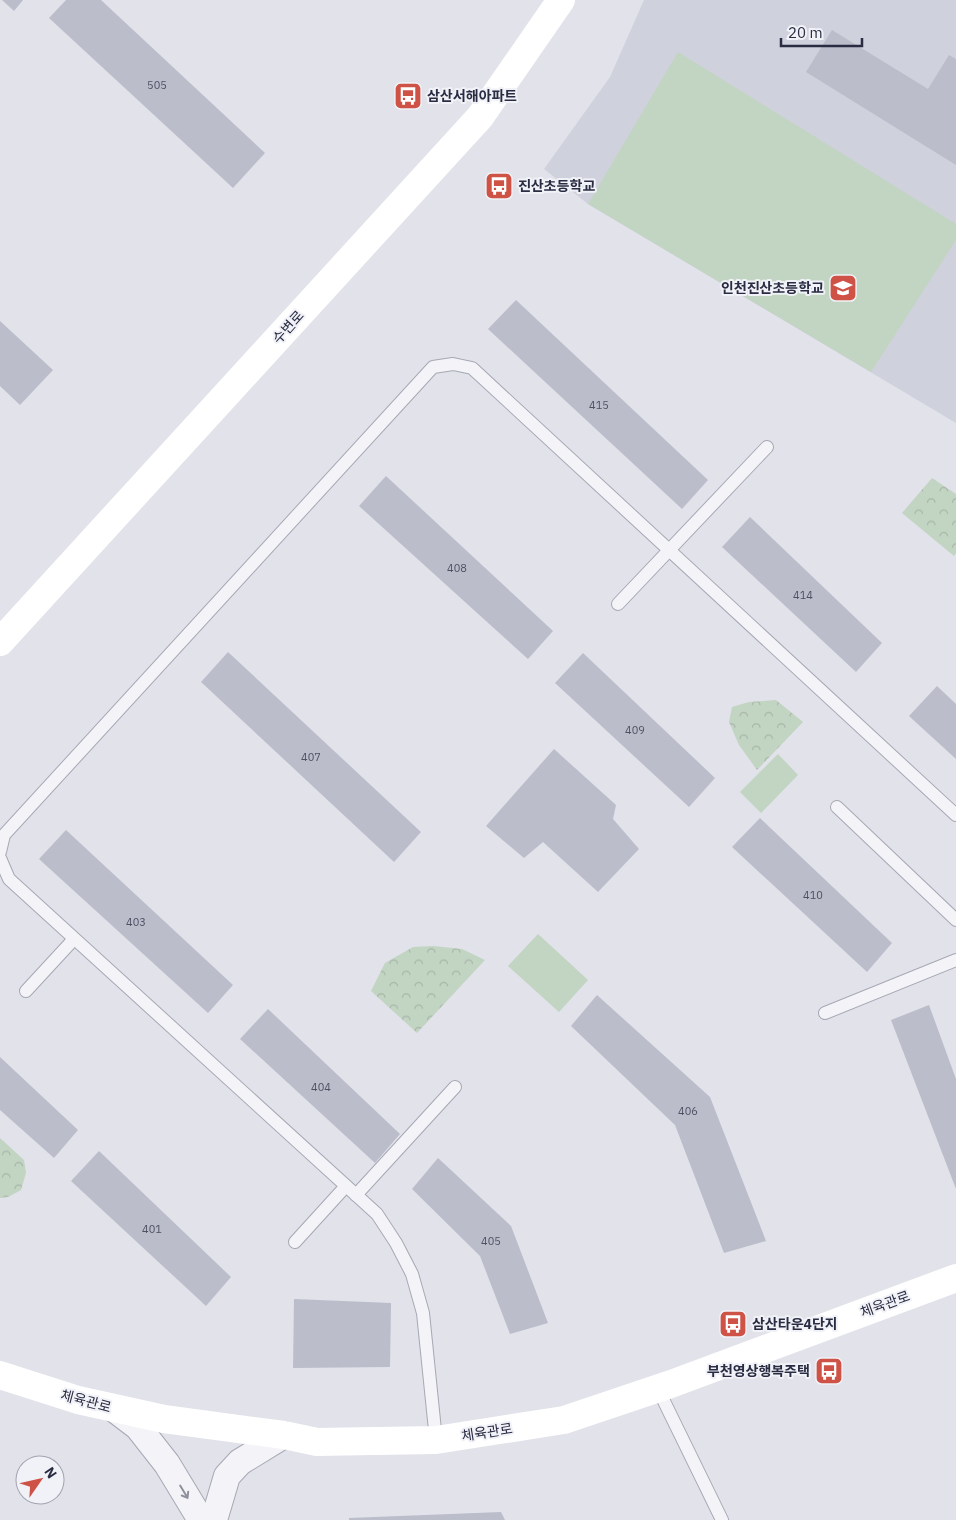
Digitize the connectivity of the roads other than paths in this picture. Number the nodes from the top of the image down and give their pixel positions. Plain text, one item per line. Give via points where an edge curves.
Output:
1 (561, 0) edge
2 (767, 447) dead end
3 (668, 550) junction
4 (618, 604) dead end
5 (0, 642) edge
6 (837, 807) dead end
7 (956, 815) edge
8 (0, 852) edge
9 (0, 858) edge
10 (956, 920) edge
11 (74, 939) junction
12 (956, 960) edge
13 (26, 991) dead end
14 (825, 1013) dead end
15 (456, 1087) dead end
16 (351, 1191) junction
17 (295, 1242) dead end
18 (956, 1278) edge
19 (0, 1374) edge
20 (658, 1389) junction
21 (113, 1408) junction
22 (284, 1435) junction
23 (436, 1440) junction
24 (201, 1520) edge
25 (214, 1520) edge
26 (722, 1520) edge

1 - 5 street, 수변로 via 480,117
2 - 3 lane
3 - 4 lane
3 - 7 lane
3 - 8 lane via 472,368 453,364 433,367 4,835
6 - 10 lane
9 - 11 lane via 9,879
11 - 13 lane
11 - 16 lane
12 - 14 lane
15 - 16 lane
16 - 17 lane
16 - 23 lane via 377,1214 412,1274 423,1313
18 - 20 street, 체육관로
19 - 21 street, 체육관로
20 - 23 street, 체육관로 via 564,1420
20 - 26 lane
21 - 22 street, 체육관로 via 164,1419
21 -> 24 street via 138,1427 167,1464
22 - 23 street, 체육관로 via 317,1442
22 - 25 street via 240,1462 227,1476

